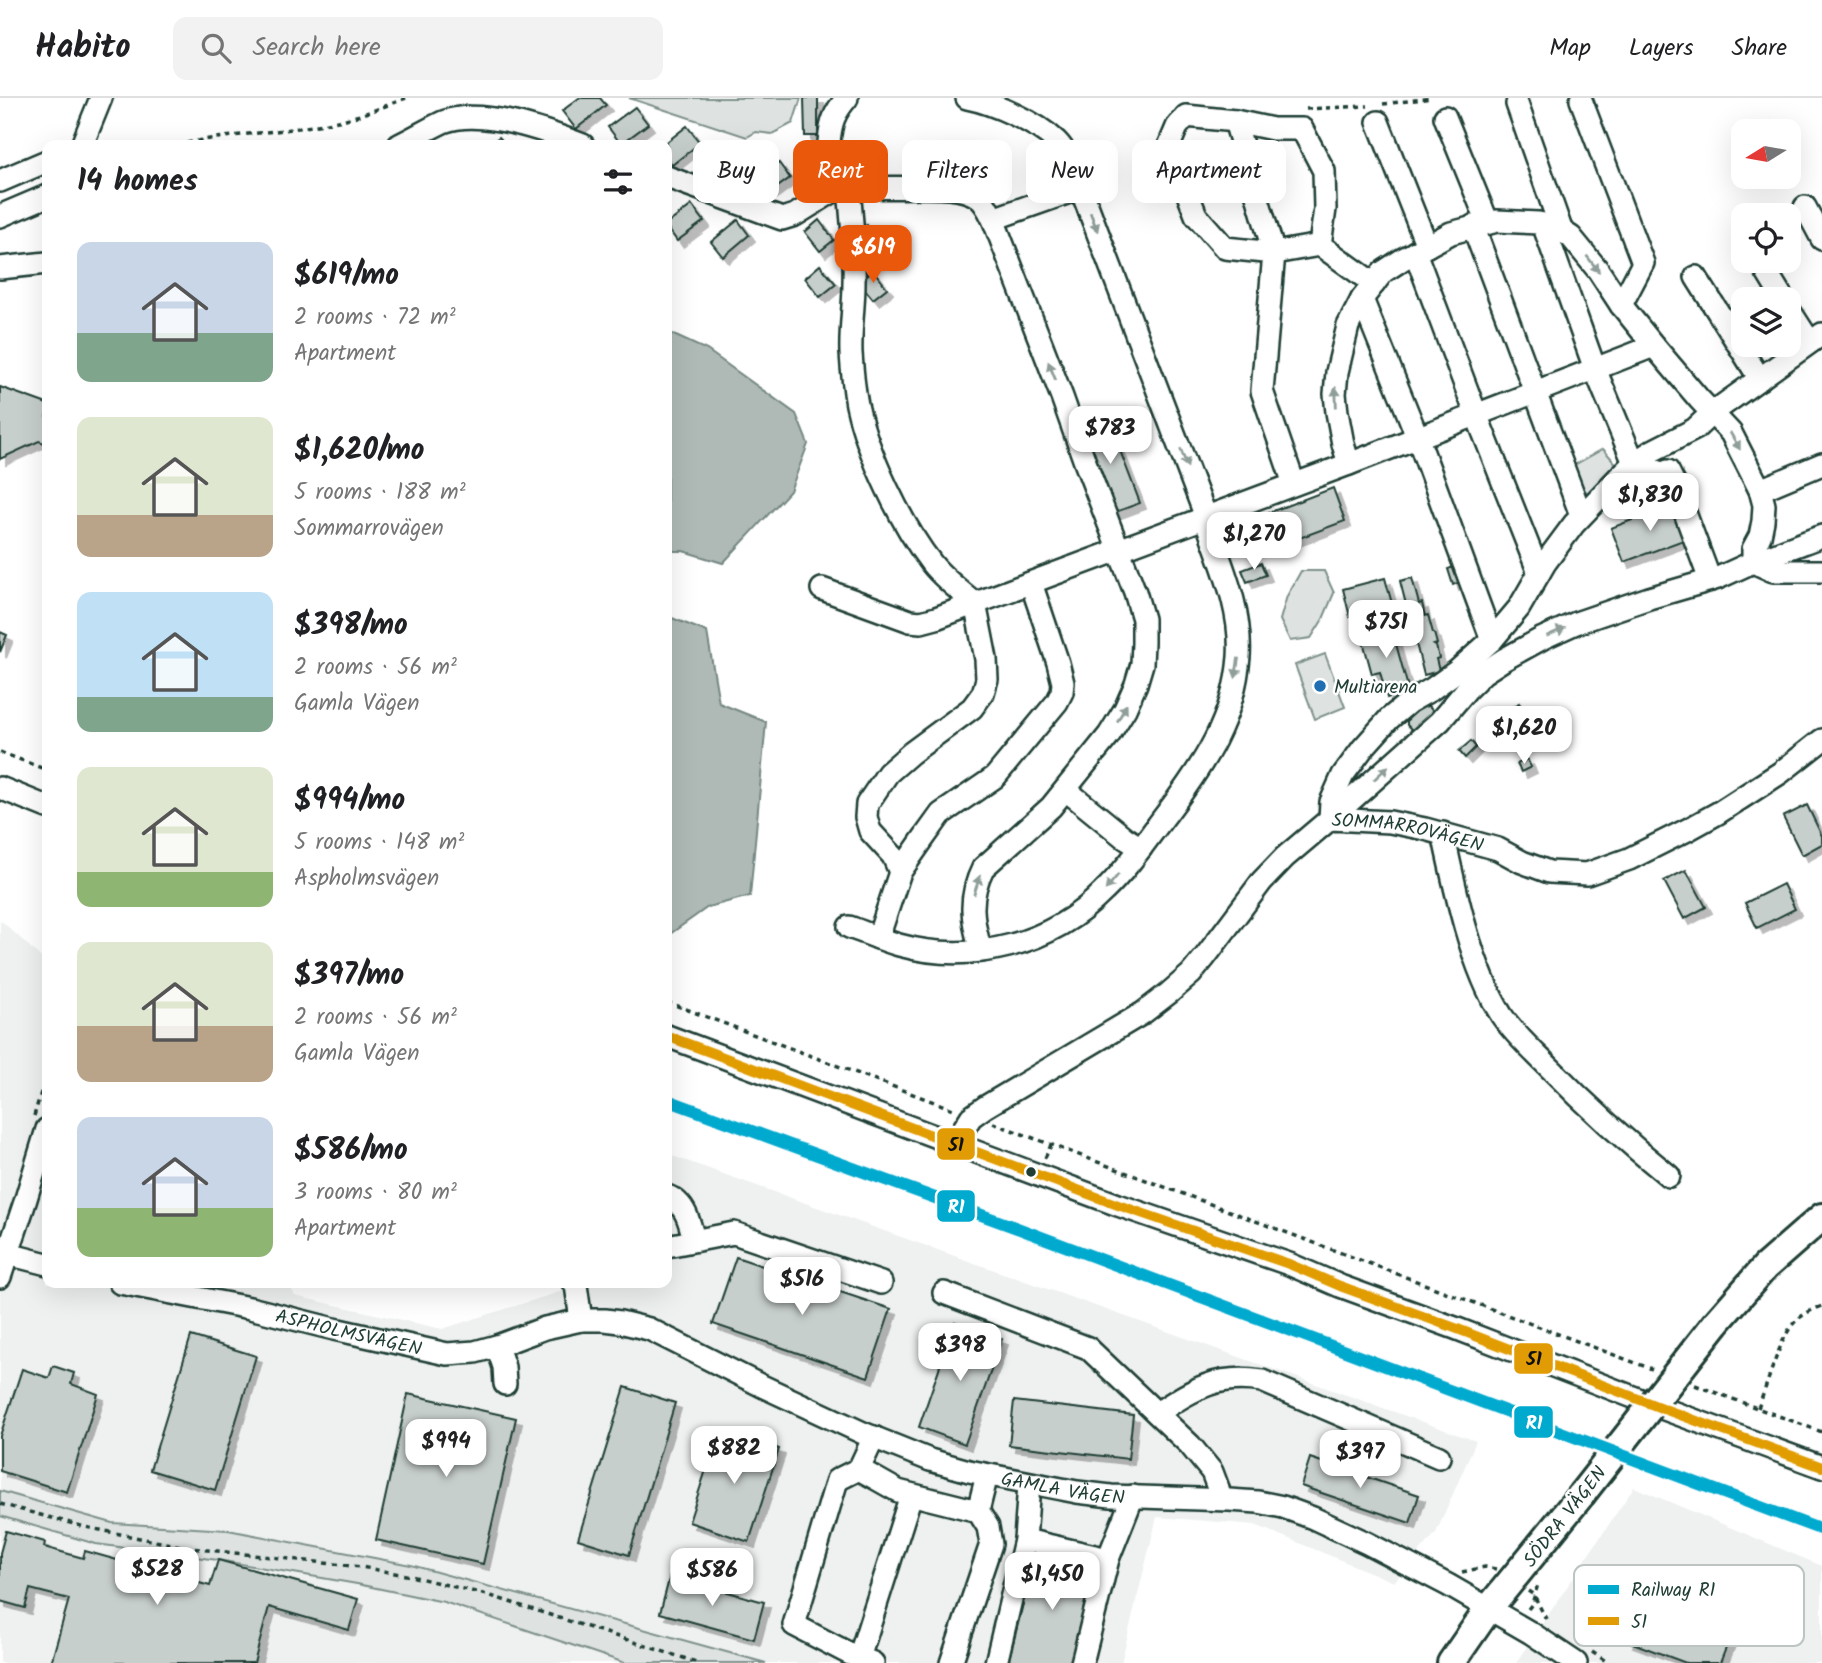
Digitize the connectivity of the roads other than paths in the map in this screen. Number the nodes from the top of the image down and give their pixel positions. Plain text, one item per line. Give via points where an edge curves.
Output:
1 (101, 98) edge
2 (847, 98) edge
3 (967, 98) edge
4 (1581, 100) dead end
5 (1517, 104) dead end
6 (1445, 117) dead end
7 (1235, 121) junction
8 (1378, 122) dead end
9 (84, 140) edge
10 (409, 140) edge
11 (567, 140) edge
12 (830, 140) edge
13 (1055, 140) edge
14 (42, 162) edge
15 (672, 179) edge
16 (0, 181) edge
17 (888, 187) edge
18 (42, 199) edge
19 (814, 203) edge
20 (851, 203) edge
21 (1038, 203) edge
22 (1087, 203) edge
23 (1805, 207) dead end
24 (0, 216) edge
25 (993, 219) junction
26 (1481, 225) junction
27 (1553, 228) junction
28 (1822, 239) edge
29 (1320, 245) junction
30 (1421, 249) junction
31 (1274, 253) junction
32 (42, 264) edge
33 (0, 268) edge
34 (1696, 277) dead end
35 (1368, 292) junction
36 (1621, 304) junction
37 (1801, 322) edge
38 (1816, 338) edge
39 (1654, 346) junction
40 (1595, 369) junction
41 (1760, 379) junction
42 (1536, 391) junction
43 (1712, 413) junction
44 (1476, 414) junction
45 (1417, 436) junction
46 (1643, 457) junction
47 (1349, 464) junction
48 (1822, 464) edge
49 (1294, 484) junction
50 (1760, 490) junction
51 (1581, 515) junction
52 (1206, 517) junction
53 (1822, 536) edge
54 (1119, 550) junction
55 (1753, 562) junction
56 (1822, 571) edge
57 (1539, 573) junction
58 (1710, 580) junction
59 (1031, 583) junction
60 (822, 589) dead end
61 (975, 603) junction
62 (1492, 640) junction
63 (1432, 689) junction
64 (1449, 711) junction
65 (1822, 740) edge
66 (0, 788) edge
67 (1066, 790) junction
68 (42, 805) edge
69 (1330, 819) junction
70 (1443, 833) junction
71 (1141, 848) junction
72 (900, 872) junction
73 (849, 927) dead end
74 (878, 938) junction
75 (981, 951) junction
76 (672, 1038) edge
77 (954, 1144) junction
78 (42, 1146) edge
79 (1669, 1176) dead end
80 (672, 1197) edge
81 (1822, 1217) edge
82 (694, 1240) junction
83 (672, 1245) edge
84 (4, 1253) edge
85 (42, 1263) edge
86 (0, 1277) edge
87 (881, 1283) dead end
88 (146, 1288) edge
89 (576, 1288) edge
90 (944, 1293) dead end
91 (580, 1320) junction
92 (497, 1346) junction
93 (505, 1384) dead end
94 (1157, 1413) junction
95 (874, 1437) junction
96 (1439, 1457) dead end
97 (1822, 1467) edge
98 (859, 1469) junction
99 (987, 1475) junction
100 (1029, 1484) junction
101 (911, 1494) junction
102 (1132, 1496) junction
103 (1220, 1499) junction
104 (978, 1511) junction
105 (1026, 1540) junction
106 (1108, 1559) junction
107 (1489, 1608) junction
108 (866, 1660) edge
109 (951, 1663) edge
110 (996, 1663) edge
111 (1082, 1663) edge
112 (1451, 1663) edge
113 (1576, 1663) edge

1 - 9 street
2 - 12 street via 837,109
3 - 13 street via 999,107
4 - 36 street via 1643,263
5 - 27 street
6 - 26 street
7 - 29 street via 1302,129 1324,171
7 - 31 street
7 - 31 street via 1186,116 1169,146 1196,215 1225,248
8 - 30 street
10 - 11 street via 444,122 469,117 514,123
14 - 16 street
15 - 19 street via 782,219
17 - 25 street via 967,191 985,204
18 - 24 street
20 - 61 street via 855,282 851,352 857,405 882,474 921,548 933,566
21 - 25 street
22 -> 52 street
23 - 28 street
54 -> 25 street
26 - 27 street via 1519,222
26 - 30 street via 1451,233
26 - 42 street
27 -> 36 street via 1571,237
27 - 40 street
29 - 31 street
29 - 35 street
30 - 35 street via 1383,272
30 - 44 street
31 - 49 street via 1262,391
32 - 33 street
34 - 41 street
35 - 45 street
47 -> 35 street via 1337,412 1337,372 1348,326
36 - 39 street
37 - 38 street
38 - 41 street
39 - 40 street
39 - 43 street
40 - 42 street
40 - 46 street
41 - 43 street
42 - 44 street
42 - 51 street
43 - 46 street via 1695,429
43 -> 50 street via 1731,433
44 - 45 street
44 - 57 street
45 - 47 street
45 - 62 street
46 - 51 street
46 - 58 street via 1665,465
47 - 49 street
48 - 50 street
49 - 52 street
50 - 55 street via 1763,520
51 - 57 street
52 - 54 street
52 -> 71 street via 1234,600 1239,632 1231,703 1201,766
53 - 55 street
54 - 59 street
67 -> 54 street via 1125,709 1142,664 1143,619
55 - 56 street via 1773,571
55 - 58 street
57 - 62 street via 1519,608
64 -> 58 street via 1483,673 1543,638
59 - 61 street
59 - 72 street via 1058,663 1062,692 995,777 941,814
60 - 61 street via 910,621 936,618
61 - 72 street via 986,659 983,693 972,708 888,773 867,804 870,831 893,856
62 - 63 street
63 - 64 street
63 - 69 street via 1409,702 1363,748 1343,775 1331,802
69 -> 64 street
65 - 70 street, SOMMARROVÄGEN via 1780,773 1689,830 1587,874 1549,872 1498,849
66 - 68 street
67 - 71 street
75 -> 67 street via 973,895 983,868
69 - 70 street, SOMMARROVÄGEN via 1390,822
69 - 77 street, SOMMARROVÄGEN via 1262,881 1191,974 1143,1013 985,1107
70 - 79 street via 1471,943 1503,1017 1569,1087
71 -> 75 street via 1084,909 1034,939
72 - 74 street
73 - 74 street
74 - 75 street via 928,950
76 - 77 street
77 - 97 street via 1289,1264
78 - 84 street
80 - 82 street via 687,1216
81 - 107 main road, SÖDRA VÄGEN, bridge via 1765,1267 1716,1323
82 - 83 street
82 - 87 street via 734,1233
84 - 85 street
84 - 86 street
88 - 92 street, ASPHOLMSVÄGEN via 447,1354
89 - 91 street
90 - 94 street via 1088,1348
91 - 92 street, ASPHOLMSVÄGEN
91 - 95 street, GAMLA VÄGEN via 649,1329
92 - 93 street
94 - 96 street via 1191,1391 1219,1381 1262,1381
94 - 103 street via 1212,1472
95 - 98 street
95 - 99 street, GAMLA VÄGEN via 930,1460
98 - 101 street
98 - 108 street via 837,1480 794,1625
99 - 100 street, GAMLA VÄGEN
99 - 104 street
100 - 102 street, GAMLA VÄGEN
100 - 105 street
101 - 104 street
101 - 108 street
102 - 103 street, GAMLA VÄGEN
102 - 106 street
103 - 107 street, GAMLA VÄGEN via 1283,1507 1313,1518
104 - 109 street via 991,1544
105 - 106 street
105 - 110 street
106 - 111 street
107 - 112 main road, SÖDRA VÄGEN
107 - 113 street, GAMLA VÄGEN

